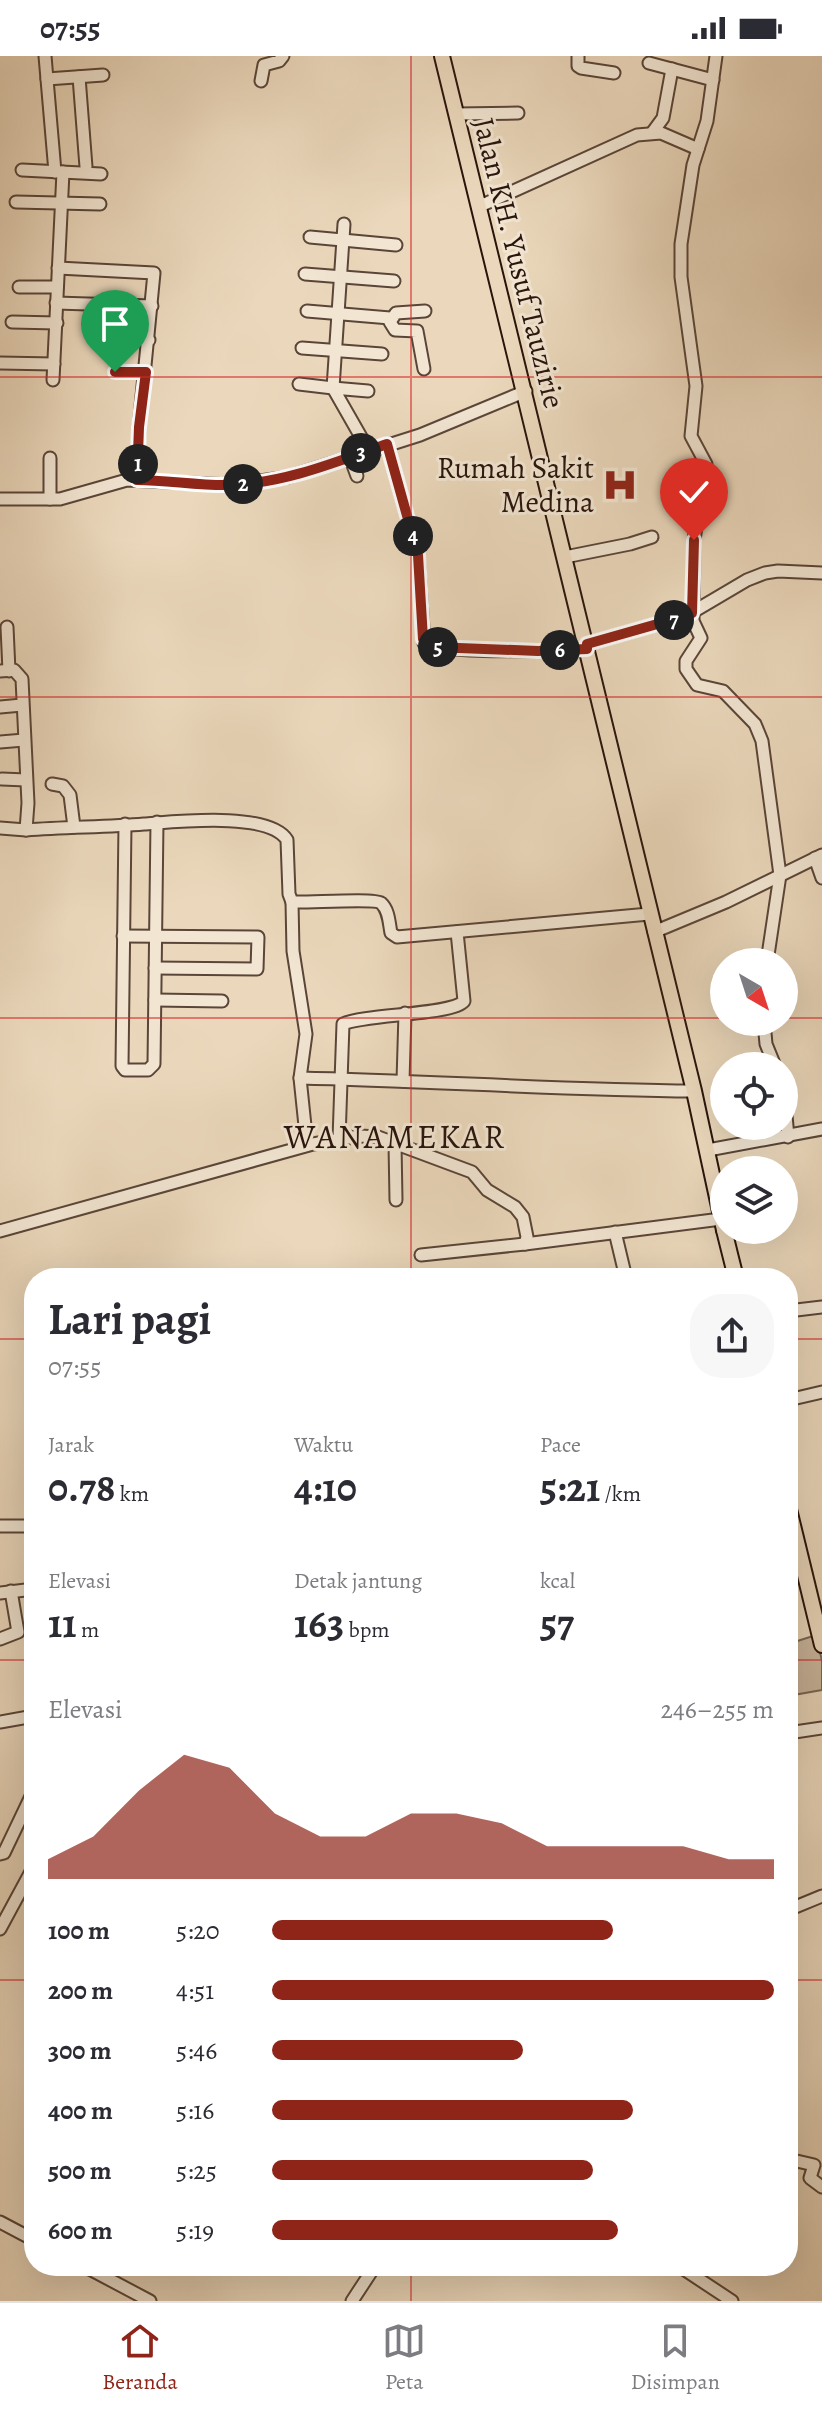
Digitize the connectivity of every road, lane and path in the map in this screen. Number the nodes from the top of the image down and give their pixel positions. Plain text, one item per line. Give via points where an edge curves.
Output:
1 (45, 56) edge
2 (283, 56) edge
3 (442, 56) edge
4 (578, 56) edge
5 (716, 56) edge
6 (649, 63) dead end
7 (672, 69) junction
8 (614, 73) dead end
9 (103, 75) dead end
10 (79, 77) junction
11 (47, 79) junction
12 (713, 80) junction
13 (261, 81) dead end
14 (518, 113) dead end
15 (456, 114) junction
16 (652, 133) junction
17 (698, 149) junction
18 (86, 167) dead end
19 (22, 170) dead end
20 (59, 172) junction
21 (101, 174) dead end
22 (16, 202) dead end
23 (62, 203) junction
24 (100, 204) dead end
25 (478, 207) junction
26 (344, 224) dead end
27 (310, 237) dead end
28 (343, 240) junction
29 (396, 245) dead end
30 (58, 268) junction
31 (305, 274) dead end
32 (341, 277) junction
33 (394, 281) dead end
34 (19, 287) dead end
35 (57, 287) junction
36 (56, 303) junction
37 (152, 306) junction
38 (307, 311) dead end
39 (425, 311) dead end
40 (338, 314) junction
41 (390, 318) junction
42 (12, 322) dead end
43 (57, 323) junction
44 (120, 338) dead end
45 (149, 340) junction
46 (302, 348) dead end
47 (336, 350) junction
48 (382, 354) dead end
49 (0, 363) edge
50 (54, 364) junction
51 (424, 369) dead end
52 (115, 372) dead end
53 (146, 372) junction
54 (53, 380) dead end
55 (299, 384) dead end
56 (333, 388) junction
57 (368, 391) dead end
58 (526, 391) junction
59 (387, 444) junction
60 (369, 451) junction
61 (350, 457) junction
62 (50, 458) dead end
63 (357, 476) dead end
64 (137, 480) junction
65 (0, 499) edge
66 (50, 499) junction
67 (652, 537) dead end
68 (565, 557) junction
69 (822, 573) edge
70 (692, 613) junction
71 (7, 627) dead end
72 (587, 647) junction
73 (4, 671) edge
74 (22, 705) junction
75 (0, 707) edge
76 (24, 740) junction
77 (0, 742) edge
78 (2, 779) dead end
79 (26, 780) junction
80 (52, 784) dead end
81 (157, 822) junction
82 (125, 824) junction
83 (74, 827) junction
84 (0, 828) edge
85 (26, 830) junction
86 (818, 857) edge
87 (780, 875) junction
88 (822, 878) edge
89 (292, 902) junction
90 (649, 914) junction
91 (457, 932) junction
92 (654, 932) junction
93 (123, 936) junction
94 (155, 936) junction
95 (769, 948) edge
96 (155, 968) junction
97 (155, 1000) junction
98 (222, 1001) dead end
99 (405, 1013) junction
100 (300, 1078) junction
101 (339, 1079) junction
102 (403, 1081) junction
103 (694, 1091) junction
104 (822, 1129) edge
105 (798, 1135) edge
106 (339, 1139) junction
107 (770, 1140) edge
108 (395, 1144) junction
109 (307, 1145) junction
110 (708, 1150) junction
111 (710, 1160) edge
112 (396, 1200) dead end
113 (710, 1227) edge
114 (0, 1231) edge
115 (615, 1232) junction
116 (525, 1244) junction
117 (728, 1244) edge
118 (421, 1255) dead end
119 (624, 1268) edge
120 (734, 1268) edge
121 (822, 1307) edge
122 (798, 1310) edge
123 (822, 1392) edge
124 (798, 1398) edge
125 (0, 1526) edge
126 (24, 1526) edge
127 (798, 1558) edge
128 (6, 1592) edge
129 (0, 1639) edge
130 (822, 1645) edge
131 (24, 1718) edge
132 (0, 1722) edge
133 (822, 1728) edge
134 (798, 1732) edge
135 (24, 1811) edge
136 (0, 1854) edge
137 (24, 1885) edge
138 (822, 1896) edge
139 (798, 1906) edge
140 (0, 1929) edge
141 (798, 2161) edge
142 (822, 2187) edge
143 (0, 2222) edge
144 (24, 2235) edge
145 (102, 2276) edge
146 (368, 2276) edge
147 (692, 2276) edge
148 (718, 2297) edge
149 (145, 2300) edge
150 (352, 2301) edge
151 (732, 2301) edge

1 - 11 street
2 - 13 street via 264,65
3 - 15 main road, Jalan KH. Yusuf Tauzirie
4 - 8 street via 581,68
5 - 12 street
6 - 7 street
7 - 12 street
7 - 16 street via 663,118
9 - 10 street
10 - 11 street
10 - 18 street
11 - 20 street
12 - 17 street
14 - 15 street
15 - 25 main road, Jalan KH. Yusuf Tauzirie
16 - 17 street
16 - 25 street via 608,147
17 - 70 street via 680,260 696,380 691,436 706,464 694,540
19 - 20 street
20 - 21 street
20 - 23 street
22 - 23 street
23 - 24 street
23 - 30 street
25 - 58 main road, Jalan KH. Yusuf Tauzirie
26 - 28 street
27 - 28 street
28 - 29 street
28 - 32 street
30 - 35 street
30 - 37 street via 154,273
31 - 32 street
32 - 33 street
32 - 40 street
34 - 35 street
35 - 36 street
36 - 37 street
36 - 43 street
37 - 45 street
38 - 40 street
39 - 41 street
40 - 41 street
40 - 47 street
41 - 51 street via 395,330 417,331
42 - 43 street
43 - 50 street
44 - 45 street
45 - 53 street
46 - 47 street
47 - 48 street
47 - 56 street
49 - 50 street
50 - 54 street
52 - 53 street
53 - 64 street
55 - 56 street
56 - 57 street
56 - 60 street
58 - 59 street
58 - 68 main road, Jalan KH. Yusuf Tauzirie
59 - 60 street
59 - 72 street via 418,555 424,643 478,649
60 - 61 street
61 - 63 street
61 - 64 street via 251,484
62 - 66 street
64 - 66 street
65 - 66 street
67 - 68 street
68 - 72 main road, Jalan KH. Yusuf Tauzirie
69 - 70 street via 765,573
70 - 72 street
70 - 87 street via 701,638 686,661 687,674 699,686 723,691 759,732
71 - 73 street
72 - 90 main road, Jalan KH. Yusuf Tauzirie
73 - 74 street via 21,675
74 - 75 street
74 - 76 street
76 - 77 street
76 - 79 street
78 - 79 street
79 - 85 street
80 - 83 street via 63,786 70,795
81 - 82 street
81 - 89 street via 209,819 281,832 287,840
81 - 94 street
82 - 83 street
82 - 93 street
83 - 85 street
84 - 85 street
86 - 87 street
86 - 88 street
87 - 92 street
87 - 95 street
89 - 91 street via 374,900 382,904 395,936
89 - 100 street via 293,951 306,1034
90 - 91 street
90 - 92 main road, Jalan KH. Yusuf Tauzirie
91 - 99 street via 462,1005
92 - 103 main road, Jalan KH. Yusuf Tauzirie
93 - 94 street
93 - 97 street via 125,1070 152,1068
94 - 96 street
94 - 96 street via 258,937 257,969
96 - 97 street
97 - 98 street
99 - 101 street via 343,1024
99 - 102 street
100 - 101 street
100 - 109 street
101 - 102 street
101 - 106 street
102 - 103 street
103 - 110 main road, Jalan KH. Yusuf Tauzirie
104 - 105 street
106 - 108 street via 373,1136
106 - 109 street
107 - 110 street
108 - 112 street
108 - 116 street via 472,1172 523,1217
109 - 114 street
110 - 111 main road, Jalan KH. Yusuf Tauzirie
113 - 115 street
115 - 116 street
115 - 119 street
116 - 118 street
117 - 120 main road, Jalan KH. Yusuf Tauzirie
121 - 122 street
123 - 124 street
125 - 126 street
127 - 130 main road
128 - 129 street via 18,1632
131 - 132 street
133 - 134 street
135 - 136 street
137 - 140 street
138 - 139 street
141 - 142 street via 814,2165 810,2178
143 - 144 street
145 - 149 street
146 - 150 street
147 - 148 street
148 - 151 street

